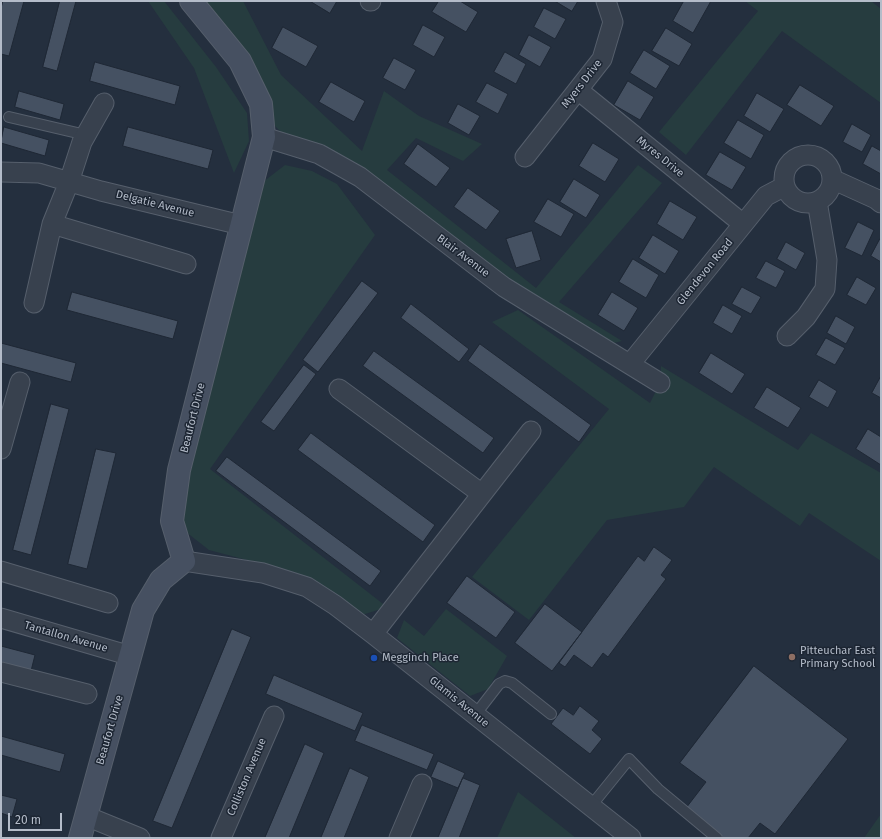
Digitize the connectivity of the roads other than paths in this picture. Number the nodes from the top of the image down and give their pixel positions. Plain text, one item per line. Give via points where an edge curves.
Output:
1 (191, 1) edge
2 (606, 1) edge
3 (578, 90) junction
4 (104, 103) dead end
5 (9, 117) dead end
6 (86, 136) junction
7 (264, 136) junction
8 (525, 157) dead end
9 (1, 172) edge
10 (832, 179) junction
11 (69, 182) junction
12 (785, 186) junction
13 (816, 201) junction
14 (881, 203) edge
15 (52, 224) junction
16 (743, 224) junction
17 (241, 225) junction
18 (186, 264) dead end
19 (34, 303) dead end
20 (787, 336) dead end
21 (630, 364) junction
22 (20, 382) dead end
23 (660, 383) dead end
24 (339, 389) dead end
25 (532, 431) dead end
26 (1, 449) edge
27 (482, 494) junction
28 (184, 562) junction
29 (1, 570) edge
30 (108, 603) dead end
31 (1, 618) edge
32 (373, 634) junction
33 (131, 656) junction
34 (1, 672) edge
35 (87, 694) dead end
36 (551, 714) dead end
37 (475, 715) junction
38 (274, 716) dead end
39 (422, 784) dead end
40 (591, 806) junction
41 (86, 816) junction
42 (80, 838) edge
43 (140, 838) edge
44 (221, 838) edge
45 (399, 838) edge
46 (632, 838) edge
47 (717, 838) edge

1 - 7 street, Beaufort Drive via 240,61 261,104
2 - 3 street, Myers Drive via 613,22 602,59
3 - 8 street, Myers Drive
3 - 16 street, Myres Drive
4 - 6 street
5 - 6 lane
6 - 11 street
7 - 17 street, Beaufort Drive
7 - 21 street, Blair Avenue via 319,154 360,177 504,287
9 - 11 street, Delgatie Avenue via 39,173
10 - 12 street via 831,172 822,160 814,156 802,156 788,166 784,176
10 - 13 street via 828,192
10 - 14 street
11 - 15 street
11 - 17 street, Delgatie Avenue
12 - 13 street via 791,196 799,201
12 - 16 street, Glendevon Road via 766,196
13 - 20 street via 827,260 825,289 806,317
15 - 18 street
15 - 19 street
16 - 21 street, Glendevon Road
17 - 28 street, Beaufort Drive via 179,470 172,521
21 - 23 street, Blair Avenue
22 - 26 street
24 - 27 street
25 - 27 street
27 - 32 street
28 - 32 street, Glamis Avenue via 263,572 307,587
28 - 33 street, Beaufort Drive via 162,580 143,610
29 - 30 street
31 - 33 street, Tantallon Avenue
32 - 37 street, Glamis Avenue
33 - 41 street, Beaufort Drive
34 - 35 street
36 - 37 lane via 512,683 505,681 499,684
37 - 40 street, Glamis Avenue
38 - 44 street, Colliston Avenue
39 - 45 street
40 - 46 street, Glamis Avenue
40 - 47 lane via 629,758 658,789
41 - 42 street, Beaufort Drive
41 - 43 street

